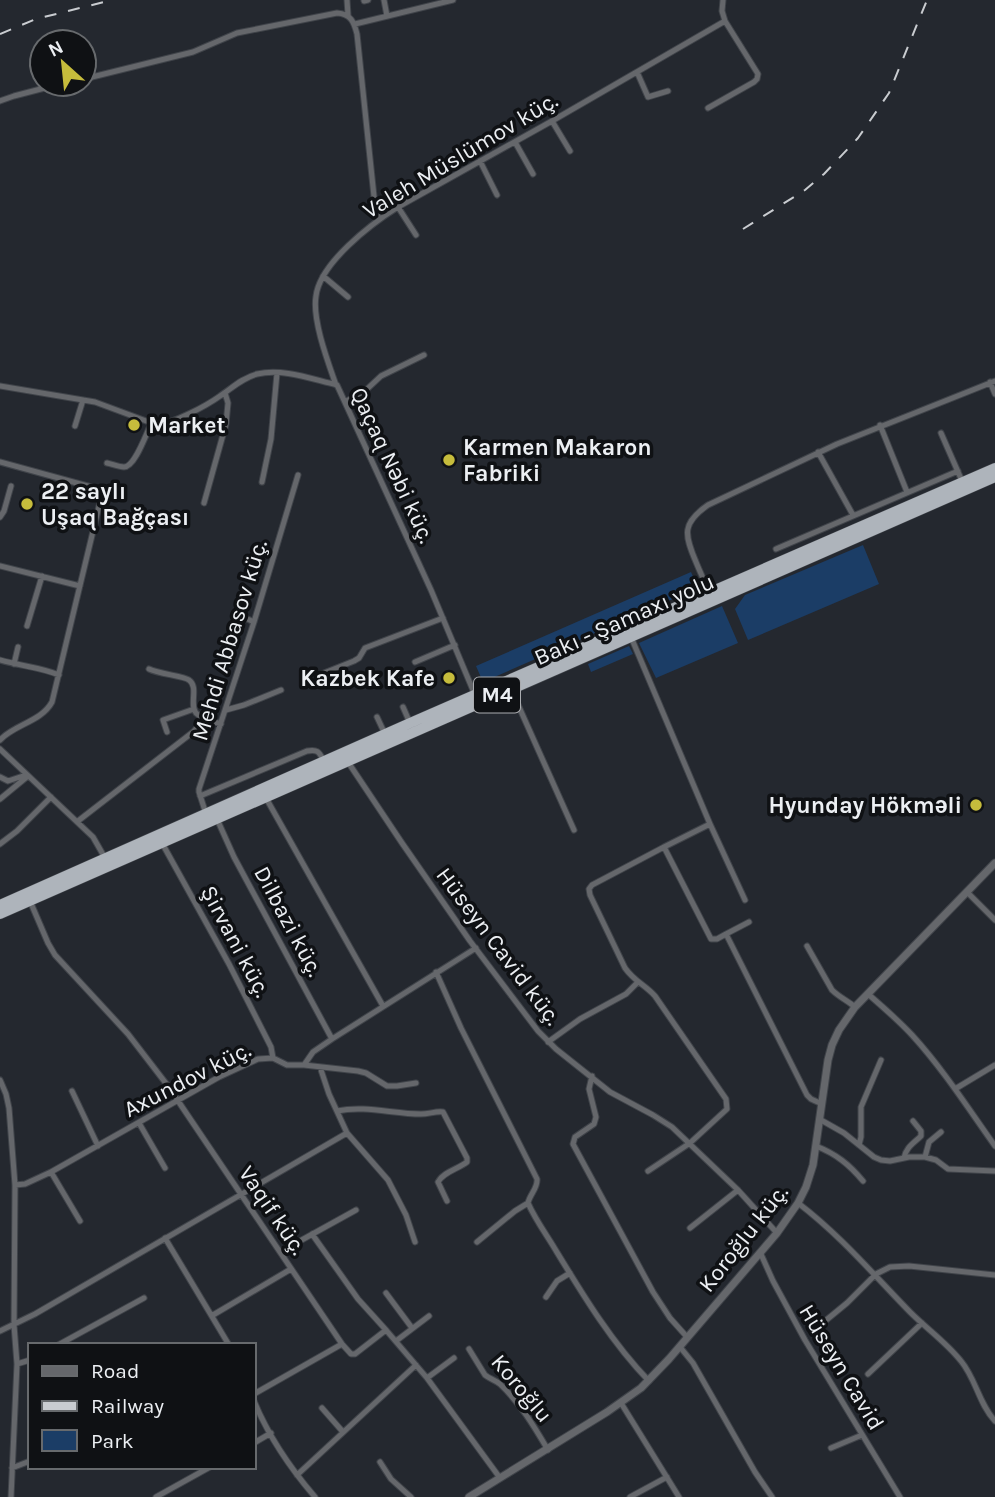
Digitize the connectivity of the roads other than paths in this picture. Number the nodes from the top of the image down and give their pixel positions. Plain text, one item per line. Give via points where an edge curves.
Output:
1 (346, 0) edge
2 (384, 0) edge
3 (453, 0) edge
4 (723, 0) edge
5 (348, 15) junction
6 (387, 16) junction
7 (725, 21) junction
8 (355, 24) junction
9 (637, 72) junction
10 (98, 76) edge
11 (668, 91) dead end
12 (28, 92) edge
13 (0, 102) edge
14 (708, 108) dead end
15 (552, 121) junction
16 (515, 142) junction
17 (570, 151) dead end
18 (480, 161) junction
19 (533, 174) dead end
20 (497, 195) dead end
21 (398, 207) junction
22 (379, 219) junction
23 (416, 235) dead end
24 (323, 276) junction
25 (348, 297) dead end
26 (424, 355) dead end
27 (277, 373) junction
28 (993, 382) edge
29 (337, 385) junction
30 (0, 386) edge
31 (225, 393) junction
32 (995, 394) edge
33 (83, 400) junction
34 (345, 402) junction
35 (151, 424) junction
36 (880, 425) junction
37 (75, 426) dead end
38 (941, 433) dead end
39 (818, 452) junction
40 (0, 462) edge
41 (107, 463) dead end
42 (995, 468) edge
43 (958, 471) junction
44 (298, 475) dead end
45 (995, 477) edge
46 (262, 482) dead end
47 (962, 482) junction
48 (12, 486) dead end
49 (907, 492) junction
50 (204, 503) dead end
51 (853, 515) junction
52 (0, 517) edge
53 (776, 549) dead end
54 (0, 566) edge
55 (42, 576) junction
56 (80, 586) junction
57 (709, 593) junction
58 (239, 615) dead end
59 (443, 618) junction
60 (254, 622) junction
61 (27, 626) dead end
62 (631, 637) junction
63 (455, 645) junction
64 (18, 647) dead end
65 (0, 660) edge
66 (415, 662) dead end
67 (14, 664) junction
68 (149, 670) dead end
69 (59, 675) junction
70 (319, 675) dead end
71 (511, 689) junction
72 (281, 690) dead end
73 (475, 695) junction
74 (403, 708) dead end
75 (194, 709) junction
76 (226, 709) junction
77 (377, 717) dead end
78 (205, 719) junction
79 (410, 723) junction
80 (221, 724) junction
81 (167, 732) dead end
82 (385, 734) junction
83 (0, 740) edge
84 (0, 749) edge
85 (324, 761) junction
86 (347, 762) junction
87 (27, 775) junction
88 (0, 777) edge
89 (200, 796) junction
90 (51, 797) junction
91 (266, 798) junction
92 (0, 799) edge
93 (206, 814) junction
94 (217, 819) junction
95 (78, 821) junction
96 (710, 824) junction
97 (574, 830) dead end
98 (162, 843) junction
99 (0, 844) edge
100 (664, 848) junction
101 (105, 858) junction
102 (995, 863) edge
103 (968, 893) junction
104 (745, 900) dead end
105 (30, 901) junction
106 (0, 905) edge
107 (0, 914) edge
108 (995, 920) edge
109 (750, 922) dead end
110 (726, 934) junction
111 (807, 946) dead end
112 (476, 948) junction
113 (436, 972) junction
114 (638, 983) junction
115 (867, 993) junction
116 (383, 1006) junction
117 (855, 1007) junction
118 (332, 1039) junction
119 (548, 1042) junction
120 (273, 1058) junction
121 (881, 1060) dead end
122 (304, 1065) junction
123 (995, 1065) edge
124 (320, 1067) junction
125 (592, 1076) junction
126 (0, 1080) edge
127 (416, 1083) dead end
128 (955, 1089) junction
129 (72, 1091) dead end
130 (178, 1100) junction
131 (822, 1104) junction
132 (337, 1111) junction
133 (821, 1120) junction
134 (913, 1121) dead end
135 (139, 1123) junction
136 (347, 1132) junction
137 (941, 1132) dead end
138 (690, 1143) junction
139 (859, 1145) junction
140 (99, 1146) junction
141 (816, 1146) junction
142 (995, 1146) edge
143 (925, 1157) junction
144 (904, 1158) junction
145 (165, 1168) dead end
146 (649, 1171) dead end
147 (995, 1171) edge
148 (51, 1172) junction
149 (863, 1181) dead end
150 (15, 1185) junction
151 (738, 1190) junction
152 (242, 1195) junction
153 (447, 1201) dead end
154 (528, 1203) junction
155 (797, 1203) junction
156 (356, 1209) dead end
157 (80, 1222) dead end
158 (690, 1228) dead end
159 (777, 1233) junction
160 (312, 1234) junction
161 (165, 1238) junction
162 (415, 1241) dead end
163 (477, 1242) dead end
164 (280, 1252) junction
165 (760, 1252) junction
166 (292, 1269) junction
167 (570, 1273) junction
168 (876, 1274) junction
169 (995, 1275) edge
170 (386, 1293) dead end
171 (546, 1297) dead end
172 (145, 1298) dead end
173 (213, 1315) junction
174 (429, 1316) dead end
175 (922, 1323) junction
176 (14, 1325) junction
177 (819, 1326) dead end
178 (412, 1328) junction
179 (386, 1330) junction
180 (0, 1331) edge
181 (687, 1337) junction
182 (396, 1341) junction
183 (62, 1343) edge
184 (228, 1343) edge
185 (342, 1344) junction
186 (680, 1347) junction
187 (469, 1349) dead end
188 (454, 1358) dead end
189 (28, 1361) edge
190 (17, 1364) junction
191 (416, 1365) junction
192 (868, 1374) dead end
193 (427, 1378) junction
194 (649, 1381) junction
195 (256, 1393) edge
196 (621, 1403) junction
197 (256, 1405) edge
198 (322, 1408) dead end
199 (995, 1421) edge
200 (342, 1432) junction
201 (271, 1433) junction
202 (862, 1436) junction
203 (256, 1442) edge
204 (831, 1448) dead end
205 (548, 1450) junction
206 (28, 1462) edge
207 (380, 1462) dead end
208 (12, 1468) junction
209 (206, 1469) edge
210 (297, 1475) junction
211 (667, 1477) junction
212 (500, 1478) junction
213 (11, 1497) edge
214 (156, 1497) edge
215 (315, 1497) edge
216 (411, 1497) edge
217 (469, 1497) edge
218 (630, 1497) edge
219 (679, 1497) edge
220 (772, 1497) edge
221 (900, 1497) edge

1 - 5 street
2 - 6 street
3 - 6 street
4 - 7 street
5 - 8 street
5 - 10 street via 337,13 237,33 193,52
6 - 8 street
7 - 9 street, Valeh Müslümov küç.
7 - 14 street via 758,77
8 - 22 street
9 - 11 street via 648,97
9 - 15 street, Valeh Müslümov küç.
12 - 13 street
15 - 16 street, Valeh Müslümov küç.
15 - 17 street
16 - 18 street, Valeh Müslümov küç.
16 - 19 street
18 - 20 street
18 - 21 street, Valeh Müslümov küç.
21 - 22 street, Valeh Müslümov küç.
21 - 23 street
22 - 24 street, Valeh Müslümov küç.
24 - 25 street
24 - 29 street, Valeh Müslümov küç. via 316,293 316,317
26 - 34 street via 381,376
27 - 29 street, Qaçaq Nəbi küç.
27 - 31 street, Qaçaq Nəbi küç. via 241,380
27 - 46 street
28 - 32 street
28 - 36 street
29 - 34 street, Qaçaq Nəbi küç.
30 - 33 street
31 - 35 street, Qaçaq Nəbi küç. via 167,423
31 - 50 street via 226,424
33 - 35 street
33 - 37 street
34 - 59 street, Qaçaq Nəbi küç.
35 - 41 street via 129,466
36 - 39 street
36 - 49 street
38 - 43 street
39 - 51 street
39 - 57 street via 708,505 693,519 686,535
40 - 56 street via 95,488 101,494
42 - 47 highway, Bakı - Şamaxı yolu / M4
43 - 47 street
43 - 49 street
44 - 60 street, Mehdi Abbasov küç.
45 - 62 highway, Bakı - Şamaxı yolu / M4
47 - 57 highway, Bakı - Şamaxı yolu / M4
48 - 52 street
49 - 51 street
51 - 53 street
54 - 55 street
55 - 56 street
55 - 61 street
56 - 69 street
57 - 73 highway, Bakı - Şamaxı yolu / M4
58 - 60 street
59 - 63 street, Qaçaq Nəbi küç.
59 - 70 street via 365,649 354,661
60 - 76 street, Mehdi Abbasov küç.
62 - 71 highway, Bakı - Şamaxı yolu / M4
62 - 96 street
63 - 66 street
63 - 73 street, Qaçaq Nəbi küç.
64 - 67 street
65 - 67 street
67 - 69 street
68 - 75 street via 191,681
69 - 83 street via 49,709
71 - 86 highway, Bakı - Şamaxı yolu / M4
71 - 97 street
72 - 76 street
73 - 79 highway, Bakı - Şamaxı yolu / M4
74 - 79 street
75 - 78 street
75 - 81 street via 163,720
76 - 80 street, Mehdi Abbasov küç.
77 - 82 street
78 - 80 street
78 - 95 street
79 - 82 highway, Bakı - Şamaxı yolu / M4
80 - 89 street, Mehdi Abbasov küç.
82 - 85 highway, Bakı - Şamaxı yolu / M4
84 - 87 street
85 - 89 street via 315,749 307,751
85 - 93 highway, Bakı - Şamaxı yolu / M4
86 - 91 highway, Bakı - Şamaxı yolu / M4
86 - 112 street, Hüseyn Cavid küç.
87 - 88 street via 8,781
87 - 90 street
87 - 92 street
89 - 93 street
90 - 95 street
90 - 99 street
91 - 94 highway, Bakı - Şamaxı yolu / M4
91 - 116 street
93 - 101 highway, Bakı - Şamaxı yolu / M4
94 - 98 highway, Bakı - Şamaxı yolu / M4
94 - 118 street, Dilbazi küç.
95 - 101 street
96 - 100 street
96 - 104 street
98 - 105 highway, Bakı - Şamaxı yolu / M4
98 - 120 street, Şirvani küç. via 248,1000
100 - 110 street via 711,939
100 - 114 street via 589,889 625,968
101 - 106 highway, Bakı - Şamaxı yolu / M4
102 - 103 street, Koroğlu küç.
103 - 108 street
103 - 115 street, Koroğlu küç.
105 - 107 highway, Bakı - Şamaxı yolu / M4
105 - 130 street, Vaqif küç. via 55,955 128,1034
109 - 110 street
110 - 131 street via 802,1087
111 - 117 street via 832,990
112 - 113 street
112 - 119 street, Hüseyn Cavid küç.
113 - 116 street
113 - 154 street via 537,1179
114 - 119 street
114 - 138 street via 655,996 726,1099 727,1109
115 - 117 street, Koroğlu küç.
115 - 128 street via 913,1036
116 - 118 street
117 - 131 street, Koroğlu küç. via 832,1045
118 - 122 street
119 - 125 street, Hüseyn Cavid küç.
120 - 122 street, Axundov küç. via 287,1065
120 - 130 street, Axundov küç. via 258,1059
121 - 139 street via 861,1107
122 - 124 street, Axundov küç.
123 - 128 street
124 - 127 street, Axundov küç. via 366,1073 387,1086
124 - 132 street
125 - 138 street, Hüseyn Cavid küç.
125 - 181 street via 589,1088 596,1121 575,1137 573,1144 653,1292
126 - 150 street via 9,1108
128 - 142 street
129 - 140 street
130 - 135 street, Axundov küç.
130 - 152 street, Vaqif küç.
131 - 133 street, Koroğlu küç.
132 - 136 street
132 - 153 street via 443,1112 467,1162 439,1180
133 - 139 street
133 - 141 street, Koroğlu küç.
134 - 144 street via 922,1136
135 - 140 street, Axundov küç.
135 - 145 street
136 - 152 street
136 - 162 street via 388,1180
137 - 143 street via 929,1142
138 - 146 street
138 - 151 street, Hüseyn Cavid küç.
139 - 144 street via 881,1160
140 - 148 street, Axundov küç.
141 - 149 street via 839,1157
141 - 155 street, Koroğlu küç.
143 - 144 street
143 - 147 street via 948,1169
148 - 150 street, Axundov küç.
148 - 157 street
150 - 176 street
151 - 158 street
151 - 159 street, Hüseyn Cavid küç.
152 - 161 street
152 - 164 street, Vaqif küç.
154 - 163 street
154 - 167 street
155 - 159 street, Koroğlu küç.
155 - 168 street
156 - 160 street
159 - 165 street, Koroğlu küç.
160 - 164 street
160 - 179 street
161 - 173 street
161 - 176 street
164 - 166 street, Vaqif küç.
165 - 181 street, Koroğlu küç.
165 - 202 street, Hüseyn Cavid via 792,1317
166 - 173 street
166 - 185 street, Vaqif küç.
167 - 171 street via 557,1281
167 - 194 street
168 - 169 street via 909,1266
168 - 175 street
168 - 177 street
170 - 178 street
172 - 183 street
173 - 184 street
174 - 178 street
175 - 192 street
175 - 199 street via 962,1363
176 - 180 street
176 - 190 street
178 - 182 street
179 - 182 street
179 - 185 street via 355,1354
181 - 186 street, Koroğlu küç.
182 - 191 street
185 - 195 street
186 - 194 street, Koroğlu küç.
186 - 220 street
187 - 205 street, Koroğlu via 485,1375 522,1409
188 - 193 street
189 - 190 street
190 - 208 street
191 - 193 street
191 - 200 street
193 - 212 street
194 - 196 street, Koroğlu küç.
196 - 205 street, Koroğlu küç.
196 - 211 street
197 - 201 street
198 - 200 street
200 - 210 street
201 - 203 street
201 - 210 street
202 - 204 street
202 - 221 street, Hüseyn Cavid
205 - 212 street, Koroğlu küç.
206 - 208 street
207 - 216 street
208 - 213 street
209 - 214 street
210 - 215 street
211 - 218 street
211 - 219 street
212 - 217 street, Koroğlu küç.

